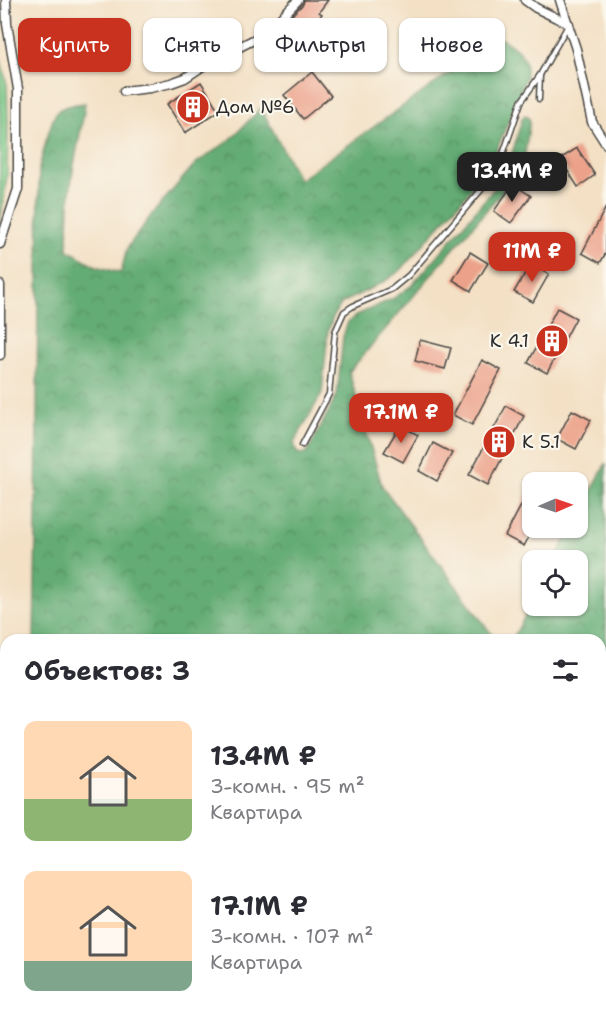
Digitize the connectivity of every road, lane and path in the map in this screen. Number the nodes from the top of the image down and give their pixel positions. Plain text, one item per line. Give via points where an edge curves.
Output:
1 (6, 0) edge
2 (298, 0) edge
3 (525, 0) edge
4 (560, 0) edge
5 (568, 24) junction
6 (540, 75) junction
7 (124, 91) dead end
8 (538, 99) dead end
9 (606, 144) edge
10 (0, 244) edge
11 (0, 285) edge
12 (0, 355) edge
13 (302, 445) dead end

1 - 10 street via 18,88 18,189
2 - 7 street via 257,38 185,78
3 - 5 street
4 - 5 street
5 - 6 lane
5 - 9 street via 592,122
6 - 8 lane
6 - 13 lane via 521,102 493,176 409,275 392,289 344,312 335,332 329,394
11 - 12 street

